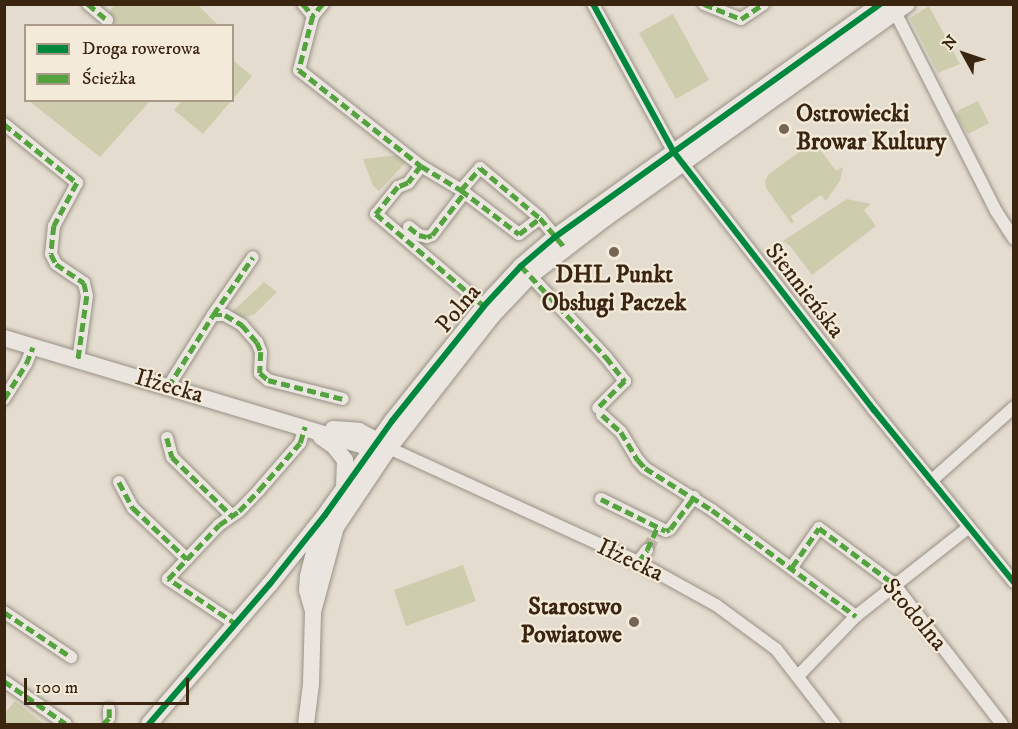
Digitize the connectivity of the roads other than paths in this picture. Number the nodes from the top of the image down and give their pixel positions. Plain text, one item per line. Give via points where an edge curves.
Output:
1 (88, 4) edge
2 (303, 4) edge
3 (323, 4) edge
4 (594, 4) edge
5 (704, 4) edge
6 (763, 4) edge
7 (880, 4) edge
8 (898, 7) edge
9 (313, 16) junction
10 (106, 20) dead end
11 (4, 124) edge
12 (678, 157) junction
13 (421, 166) junction
14 (462, 191) junction
15 (540, 219) junction
16 (409, 227) dead end
17 (1014, 239) edge
18 (560, 243) junction
19 (253, 257) dead end
20 (526, 271) junction
21 (484, 306) junction
22 (213, 315) junction
23 (4, 338) edge
24 (465, 339) junction
25 (33, 347) junction
26 (78, 360) junction
27 (168, 387) junction
28 (4, 399) edge
29 (343, 399) dead end
30 (1014, 407) edge
31 (305, 427) junction
32 (167, 438) dead end
33 (380, 445) junction
34 (931, 481) junction
35 (118, 482) dead end
36 (344, 486) junction
37 (694, 497) junction
38 (602, 499) dead end
39 (325, 514) junction
40 (232, 516) junction
41 (968, 528) junction
42 (647, 550) tunnel mouth
43 (187, 559) junction
44 (288, 562) junction
45 (638, 562) junction
46 (792, 567) junction
47 (313, 569) junction
48 (1014, 582) edge
49 (270, 584) junction
50 (894, 584) junction
51 (4, 612) edge
52 (855, 616) junction
53 (237, 625) junction
54 (71, 657) dead end
55 (798, 676) junction
56 (4, 681) edge
57 (66, 724) edge
58 (149, 724) edge
59 (306, 724) edge
60 (834, 724) edge
61 (1002, 724) edge

1 - 10 street
2 - 9 street
3 - 9 street
4 - 12 street, Siennieńska
5 - 6 street via 741,19
7 - 12 street, Polna
8 - 12 street, Polna
8 - 17 street via 973,167
9 - 13 street via 299,70
11 - 26 street via 77,183 54,226 51,254 56,264 84,283 87,296
12 - 18 street, Polna
12 - 34 street, Siennieńska
13 - 14 street
13 - 21 street via 376,213
14 - 15 street via 519,234
14 - 15 street via 480,168
14 - 16 street via 432,235 419,235
15 - 18 street
18 - 20 street, Polna
19 - 22 street
20 - 21 street, Polna
20 - 24 street, Polna
20 - 37 street, Stodolna via 625,381 600,412 621,432 645,468
21 - 24 street, Polna
22 - 27 street
22 - 29 street via 233,319 256,342 261,352 260,373 268,380
23 - 25 street, Iłżecka
24 - 33 street, Polna
25 - 26 street, Iłżecka
25 - 28 street
26 - 27 street, Iłżecka
27 - 31 street, Iłżecka
30 - 34 street
31 - 33 street, Iłżecka
31 - 36 street, Iłżecka via 341,453 345,460
31 - 40 street via 300,443
32 - 40 street via 172,457
33 - 36 street, Polna
33 - 45 street, Iłżecka
33 - 47 street
34 - 41 street, Siennieńska
35 - 43 street via 133,508
36 - 39 street, Polna
37 - 38 street via 670,529 662,531
37 - 46 street, Stodolna
39 - 44 street, Polna
39 - 47 street
40 - 43 street
41 - 48 street, Siennieńska
41 - 50 street
42 - 45 street
43 - 53 street via 168,579
44 - 47 street
44 - 49 street, Polna
45 - 55 street, Iłżecka via 716,604 776,650
46 - 50 street, Stodolna via 819,528
46 - 52 street, Stodolna
47 - 49 street via 287,574
47 - 59 street via 311,684
49 - 53 street, Polna
50 - 52 street
50 - 61 street, Stodolna
51 - 54 street
52 - 55 street
53 - 58 street, Polna
55 - 60 street, Iłżecka
56 - 57 street

